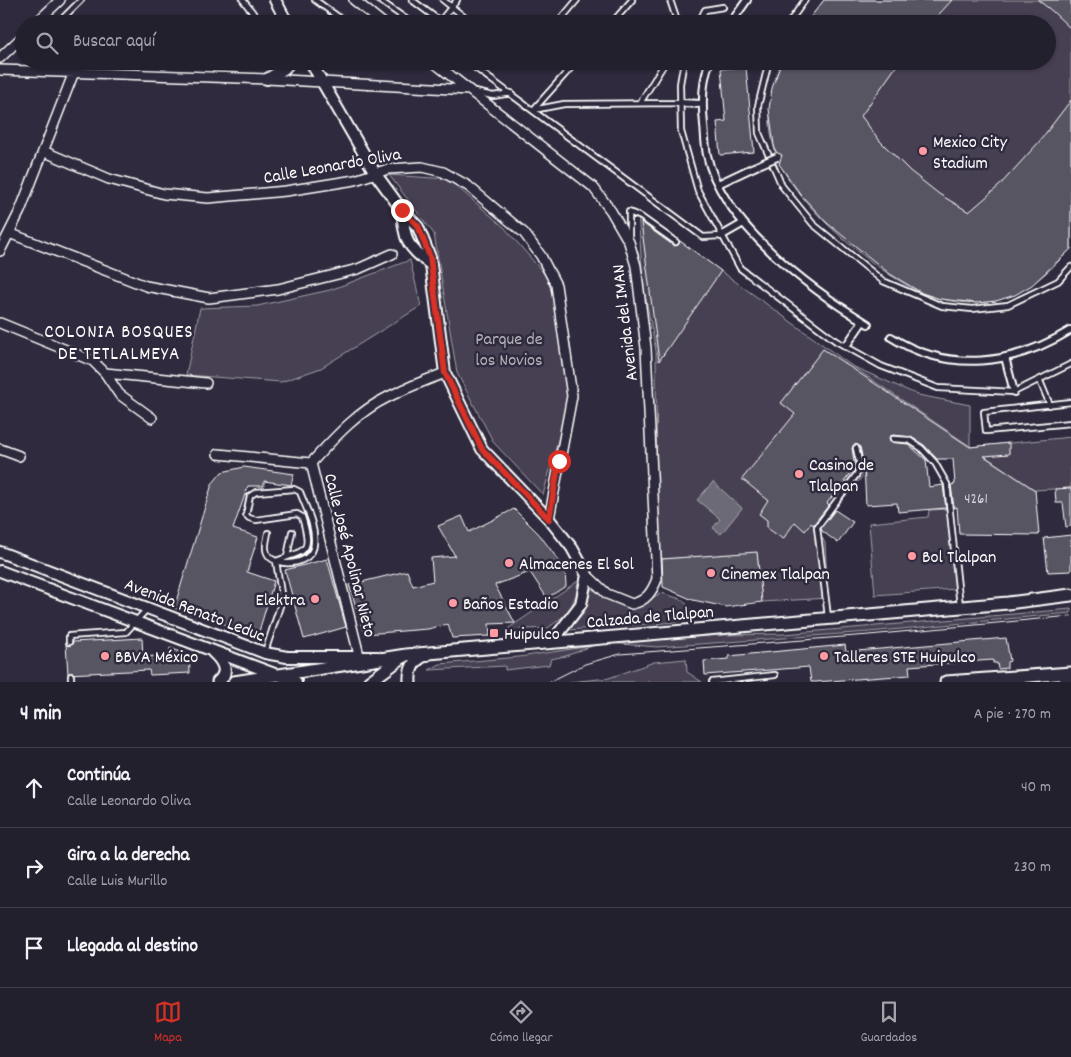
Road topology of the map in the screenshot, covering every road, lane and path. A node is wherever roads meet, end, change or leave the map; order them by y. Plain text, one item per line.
1 (60, 0) edge
2 (81, 0) edge
3 (243, 0) edge
4 (275, 0) edge
5 (315, 0) edge
6 (354, 0) edge
7 (379, 0) edge
8 (412, 0) edge
9 (443, 0) edge
10 (457, 0) edge
11 (577, 0) edge
12 (632, 0) edge
13 (670, 0) edge
14 (747, 0) edge
15 (805, 0) edge
16 (452, 7) junction
17 (723, 7) dead end
18 (44, 15) edge
19 (66, 15) edge
20 (255, 15) edge
21 (283, 15) edge
22 (336, 15) edge
23 (373, 15) edge
24 (400, 15) edge
25 (430, 15) edge
26 (445, 15) edge
27 (462, 15) edge
28 (564, 15) edge
29 (619, 15) edge
30 (675, 15) edge
31 (702, 15) edge
32 (736, 15) edge
33 (794, 15) edge
34 (15, 44) edge
35 (0, 58) edge
36 (0, 70) edge
37 (282, 70) edge
38 (316, 70) edge
39 (443, 70) edge
40 (479, 70) edge
41 (569, 70) edge
42 (660, 70) edge
43 (682, 70) edge
44 (708, 70) edge
45 (767, 70) edge
46 (74, 72) junction
47 (267, 79) junction
48 (325, 84) junction
49 (469, 90) junction
50 (511, 93) junction
51 (640, 103) junction
52 (680, 103) junction
53 (702, 104) junction
54 (533, 110) junction
55 (43, 151) junction
56 (777, 158) dead end
57 (375, 173) junction
58 (718, 184) junction
59 (402, 210) junction
60 (742, 224) junction
61 (9, 233) junction
62 (721, 236) junction
63 (628, 242) junction
64 (676, 242) dead end
65 (1, 249) edge
66 (392, 254) dead end
67 (431, 265) junction
68 (1071, 267) edge
69 (0, 323) edge
70 (1071, 330) edge
71 (891, 337) dead end
72 (846, 346) junction
73 (1005, 357) junction
74 (1071, 364) edge
75 (105, 373) junction
76 (445, 373) junction
77 (1040, 381) junction
78 (206, 383) dead end
79 (1014, 392) junction
80 (1071, 402) edge
81 (1050, 405) junction
82 (152, 418) dead end
83 (1071, 423) edge
84 (894, 439) dead end
85 (856, 448) dead end
86 (0, 449) edge
87 (218, 454) dead end
88 (19, 456) dead end
89 (311, 463) junction
90 (306, 507) junction
91 (297, 514) junction
92 (549, 519) junction
93 (292, 532) dead end
94 (268, 533) dead end
95 (0, 552) edge
96 (290, 556) junction
97 (276, 561) junction
98 (0, 571) edge
99 (588, 576) junction
100 (1071, 595) edge
101 (960, 607) junction
102 (148, 608) junction
103 (828, 617) junction
104 (136, 622) junction
105 (69, 642) dead end
106 (552, 642) junction
107 (214, 652) junction
108 (265, 654) junction
109 (428, 654) junction
110 (359, 655) junction
111 (406, 655) junction
112 (387, 658) junction
113 (775, 675) dead end
114 (280, 676) junction
115 (1067, 676) edge
116 (1045, 678) edge
117 (1008, 680) edge
118 (218, 682) edge
119 (234, 682) edge
120 (296, 682) edge
121 (369, 682) edge
122 (410, 682) edge
123 (712, 682) edge
124 (946, 682) edge

1 - 18 street
2 - 19 lane
3 - 20 lane
4 - 21 street
5 - 22 lane
6 - 23 street
7 - 24 lane
8 - 25 lane
9 - 16 lane
10 - 16 lane
11 - 28 lane
12 - 29 lane
13 - 30 lane
14 - 32 street
15 - 33 lane
16 - 26 lane
16 - 27 lane
17 - 31 lane
34 - 35 street
36 - 46 street
37 - 47 street
38 - 48 street
39 - 49 street, Avenida del IMAN
40 - 50 lane
41 - 54 lane
42 - 51 lane
43 - 52 lane
44 - 53 street
45 - 68 lane
46 - 47 street
46 - 55 street
47 - 48 street
48 - 49 street
48 - 57 street
49 - 50 lane
49 - 63 street, Avenida del IMAN
50 - 54 lane
51 - 52 lane
51 - 54 lane
52 - 53 street
52 - 62 lane
53 - 58 street
54 - 62 lane
55 - 57 street, Calle Leonardo Oliva
55 - 61 street
56 - 58 street, bridge
57 - 59 street
57 - 92 street, Calle Leonardo Oliva
58 - 60 street
59 - 67 street
59 - 67 street
60 - 62 street
60 - 72 street
61 - 65 street
61 - 66 street
62 - 72 lane
63 - 64 lane
63 - 99 street, Avenida del IMAN
67 - 76 street
69 - 75 street
70 - 73 street
71 - 73 street
72 - 79 lane
73 - 79 street
74 - 77 lane
75 - 78 street
75 - 82 street
76 - 89 street, Calle José Apolinar Nieto
76 - 92 street
77 - 79 lane
77 - 81 lane
80 - 81 lane
81 - 83 lane
84 - 101 lane
85 - 103 lane
86 - 88 street
87 - 89 street, Calle José Apolinar Nieto
89 - 110 street, Calle José Apolinar Nieto
90 - 91 lane
90 - 91 lane
90 - 97 lane
91 - 96 lane
92 - 99 street
93 - 96 lane
94 - 97 lane
95 - 102 street, Avenida Renato Leduc
96 - 97 lane
97 - 108 lane
98 - 104 street, Avenida Renato Leduc
99 - 106 street
100 - 101 main road, Calzada de Tlalpan
101 - 103 main road, Calzada de Tlalpan
102 - 104 lane
102 - 108 street, Avenida Renato Leduc
103 - 106 main road, Calzada de Tlalpan
104 - 105 lane
104 - 107 street, Avenida Renato Leduc
106 - 109 main road, Calzada de Tlalpan
107 - 114 street, Avenida Renato Leduc
107 - 118 main road
108 - 110 street, Avenida Renato Leduc
109 - 111 main road, Calzada de Tlalpan
109 - 122 main road
110 - 112 street, Avenida Renato Leduc
111 - 112 main road, Calzada de Tlalpan
111 - 121 main road
112 - 114 main road, Calzada de Tlalpan
113 - 123 lane
114 - 119 main road, Calzada de Tlalpan
114 - 120 street, Avenida Renato Leduc
115 - 116 main road
116 - 117 main road
117 - 124 main road

